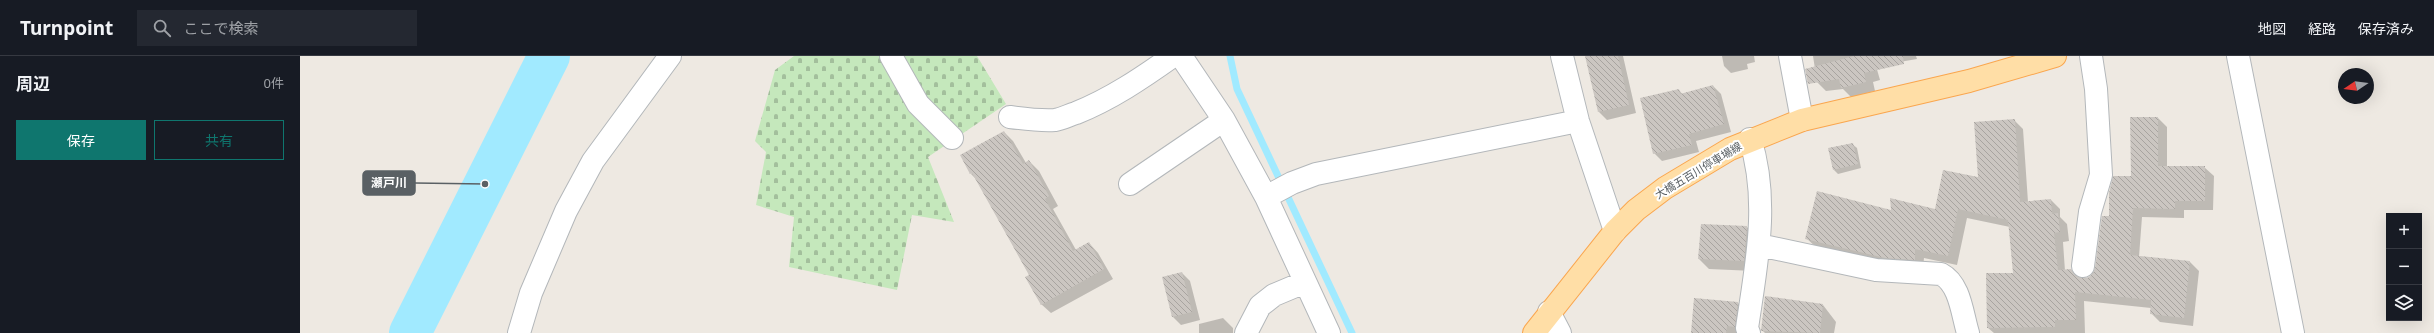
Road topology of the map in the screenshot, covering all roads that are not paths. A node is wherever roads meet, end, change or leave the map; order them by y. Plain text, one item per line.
1 (670, 56) edge
2 (891, 56) edge
3 (1173, 56) edge
4 (1181, 56) edge
5 (1562, 56) edge
6 (1790, 56) edge
7 (2055, 56) edge
8 (2091, 56) edge
9 (2238, 56) edge
10 (1010, 117) dead end
11 (1224, 120) junction
12 (1802, 120) junction
13 (1578, 121) junction
14 (952, 138) dead end
15 (1750, 139) junction
16 (1130, 184) dead end
17 (1278, 191) junction
18 (1615, 231) junction
19 (1759, 245) junction
20 (2083, 266) dead end
21 (1305, 282) junction
22 (1549, 312) junction
23 (519, 333) edge
24 (1246, 333) edge
25 (1329, 333) edge
26 (1534, 333) edge
27 (1560, 333) edge
28 (1749, 333) edge
29 (1968, 333) edge
30 (2293, 333) edge

1 - 23 street
2 - 14 street
3 - 10 street
4 - 11 street
5 - 13 street
6 - 12 street
7 - 12 main road, 大橋五百川停車場線
8 - 20 street
9 - 30 street
11 - 16 street
11 - 17 street
12 - 15 main road, 大橋五百川停車場線
13 - 17 street
13 - 18 street
15 - 18 main road, 大橋五百川停車場線
15 - 19 street
17 - 21 street
18 - 22 main road, 大橋五百川停車場線
19 - 28 street
19 - 29 street
21 - 24 street
21 - 25 street
22 - 26 main road, 大橋五百川停車場線
22 - 27 street

